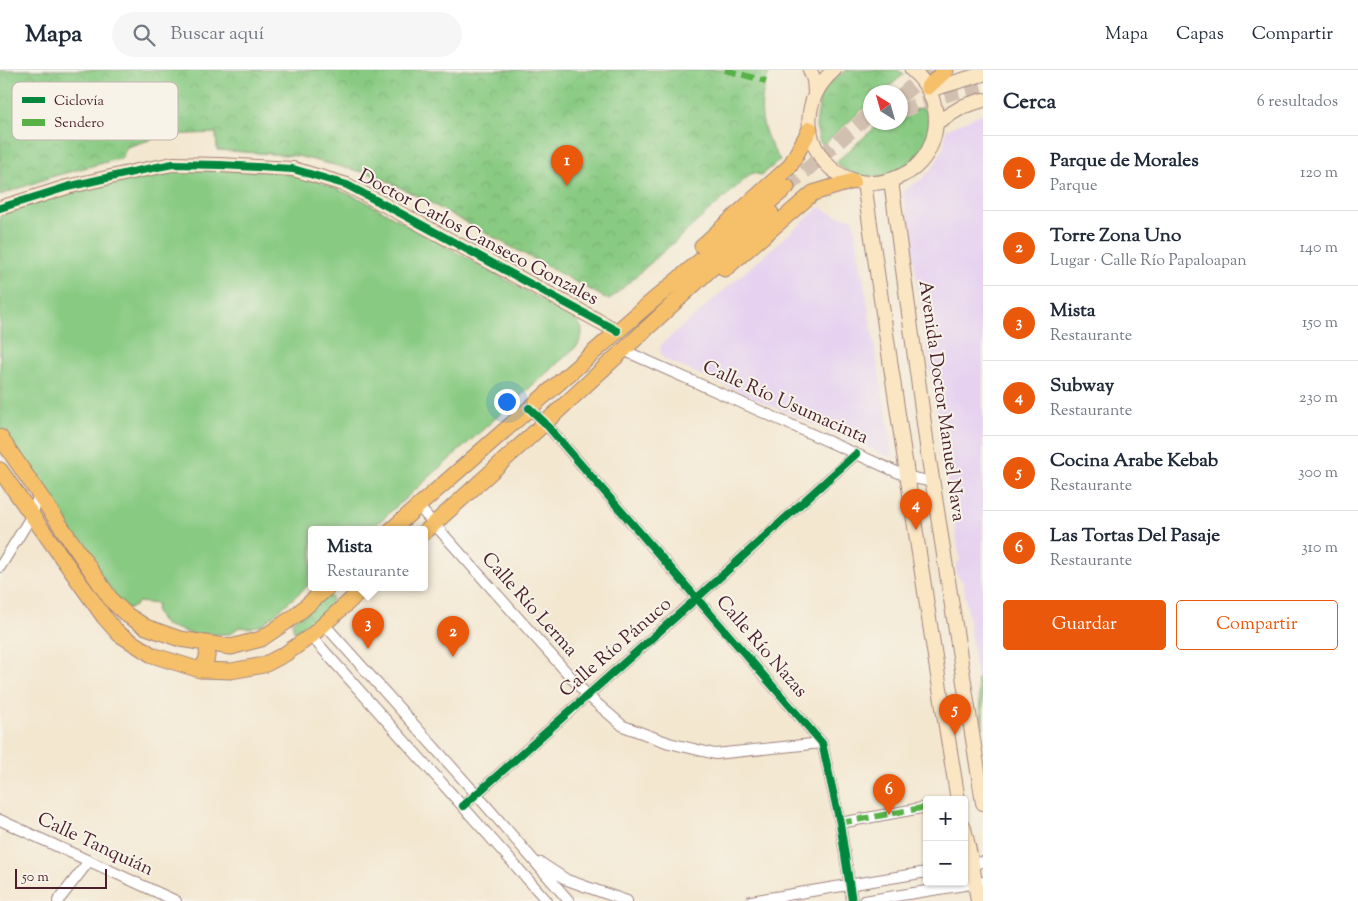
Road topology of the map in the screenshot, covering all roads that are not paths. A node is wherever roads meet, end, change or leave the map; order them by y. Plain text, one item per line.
1 (810, 70) edge
2 (834, 70) edge
3 (912, 70) edge
4 (946, 70) edge
5 (983, 74) edge
6 (928, 88) junction
7 (815, 93) junction
8 (983, 100) edge
9 (937, 122) junction
10 (810, 129) junction
11 (891, 181) junction
12 (858, 182) junction
13 (0, 208) edge
14 (643, 308) junction
15 (661, 314) junction
16 (617, 331) junction
17 (623, 350) junction
18 (529, 408) junction
19 (545, 423) junction
20 (0, 437) edge
21 (856, 454) junction
22 (0, 470) edge
23 (908, 477) junction
24 (934, 482) junction
25 (43, 499) junction
26 (418, 506) junction
27 (32, 515) junction
28 (396, 526) edge
29 (429, 528) edge
30 (0, 567) edge
31 (324, 591) edge
32 (361, 591) edge
33 (697, 598) junction
34 (324, 624) junction
35 (311, 636) junction
36 (206, 644) junction
37 (231, 647) junction
38 (200, 670) junction
39 (231, 671) junction
40 (587, 695) junction
41 (822, 743) junction
42 (476, 794) junction
43 (957, 796) edge
44 (983, 803) edge
45 (463, 806) junction
46 (923, 808) edge
47 (0, 820) edge
48 (840, 822) junction
49 (967, 841) edge
50 (532, 858) junction
51 (88, 861) junction
52 (973, 864) edge
53 (923, 873) edge
54 (979, 882) edge
55 (850, 885) junction
56 (536, 888) junction
57 (569, 900) edge
58 (58, 901) edge
59 (176, 901) edge
60 (547, 901) edge
61 (627, 901) edge
62 (751, 901) edge
63 (852, 901) edge
64 (864, 901) edge
65 (978, 901) edge

1 - 7 main road
2 - 7 main road
3 - 6 main road
4 - 6 main road
5 - 6 main road
6 - 9 main road
7 - 10 main road
8 - 9 main road
9 - 11 main road
10 - 12 main road
10 - 14 main road
11 - 12 main road
11 - 24 main road, Avenida Doctor Manuel Nava
12 - 15 main road
12 - 23 main road
13 - 16 main road, Doctor Carlos Canseco Gonzales
14 - 15 main road
14 - 16 main road
15 - 17 main road
16 - 18 main road
17 - 19 main road
17 - 21 street, Calle Río Usumacinta
18 - 19 street, Calle Río Nazas
18 - 26 main road
19 - 29 main road
19 - 33 street, Calle Río Nazas
20 - 25 main road
21 - 23 street, Calle Río Usumacinta
21 - 33 street, Calle Río Pánuco
22 - 27 main road
23 - 24 street, Calle Río Usumacinta
23 - 43 main road
24 - 44 main road, Avenida Doctor Manuel Nava
25 - 27 street
25 - 36 main road
26 - 28 main road
26 - 29 street, Calle Río Lerma
27 - 30 street
27 - 38 main road
29 - 40 street, Calle Río Lerma
31 - 37 main road
32 - 34 main road
33 - 40 street, Calle Río Pánuco
33 - 41 street, Calle Río Nazas
34 - 35 main road
34 - 42 street
35 - 39 main road
35 - 45 street
36 - 37 main road
36 - 38 main road
37 - 39 main road
38 - 39 main road
40 - 41 street, Calle Río Lerma
40 - 42 street, Calle Río Pánuco
41 - 48 street, Calle Río Nazas
42 - 45 street, Calle Río Pánuco
42 - 50 street
45 - 56 street
46 - 48 street
47 - 51 street, Calle Tanquián
48 - 55 street, Calle Río Nazas
49 - 52 main road
50 - 57 street
50 - 61 street
51 - 58 street
51 - 59 street, Calle Tanquián
52 - 54 main road
53 - 55 street
54 - 64 street
54 - 65 main road
55 - 62 street
55 - 63 street, Calle Río Nazas
56 - 57 street
56 - 60 street

